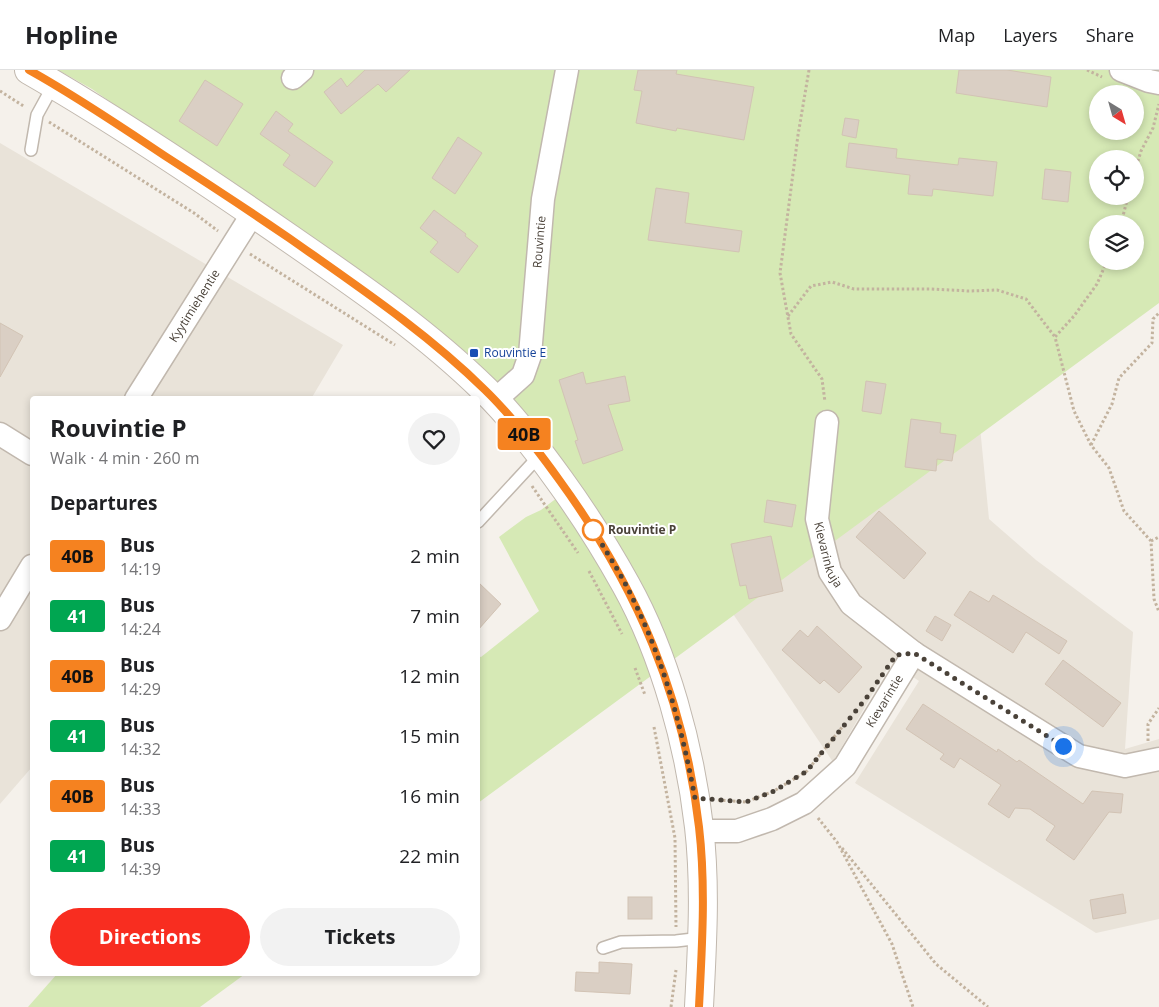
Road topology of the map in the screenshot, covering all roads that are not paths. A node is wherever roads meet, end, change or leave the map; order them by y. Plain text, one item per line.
1 (29, 70) edge
2 (567, 70) edge
3 (1121, 70) edge
4 (1159, 83) edge
5 (54, 84) junction
6 (31, 150) dead end
7 (253, 213) junction
8 (484, 395) edge
9 (138, 396) edge
10 (827, 422) road end
11 (0, 434) edge
12 (30, 453) edge
13 (532, 463) junction
14 (480, 520) edge
15 (30, 569) edge
16 (0, 619) edge
17 (914, 653) junction
18 (1153, 760) edge
19 (699, 831) junction
20 (689, 940) junction
21 (603, 948) dead end
22 (699, 1007) edge

1 - 5 street
2 - 8 street, Rouvintie
3 - 4 street
5 - 6 lane
5 - 7 street
7 - 8 street
7 - 9 street, Kyytimiehentie
8 - 13 street
10 - 17 street, Kievarinkuja
11 - 12 street
13 - 14 lane
13 - 19 street
15 - 16 street
17 - 18 street
17 - 19 street, Kievarintie
19 - 20 street
20 - 21 lane
20 - 22 street

